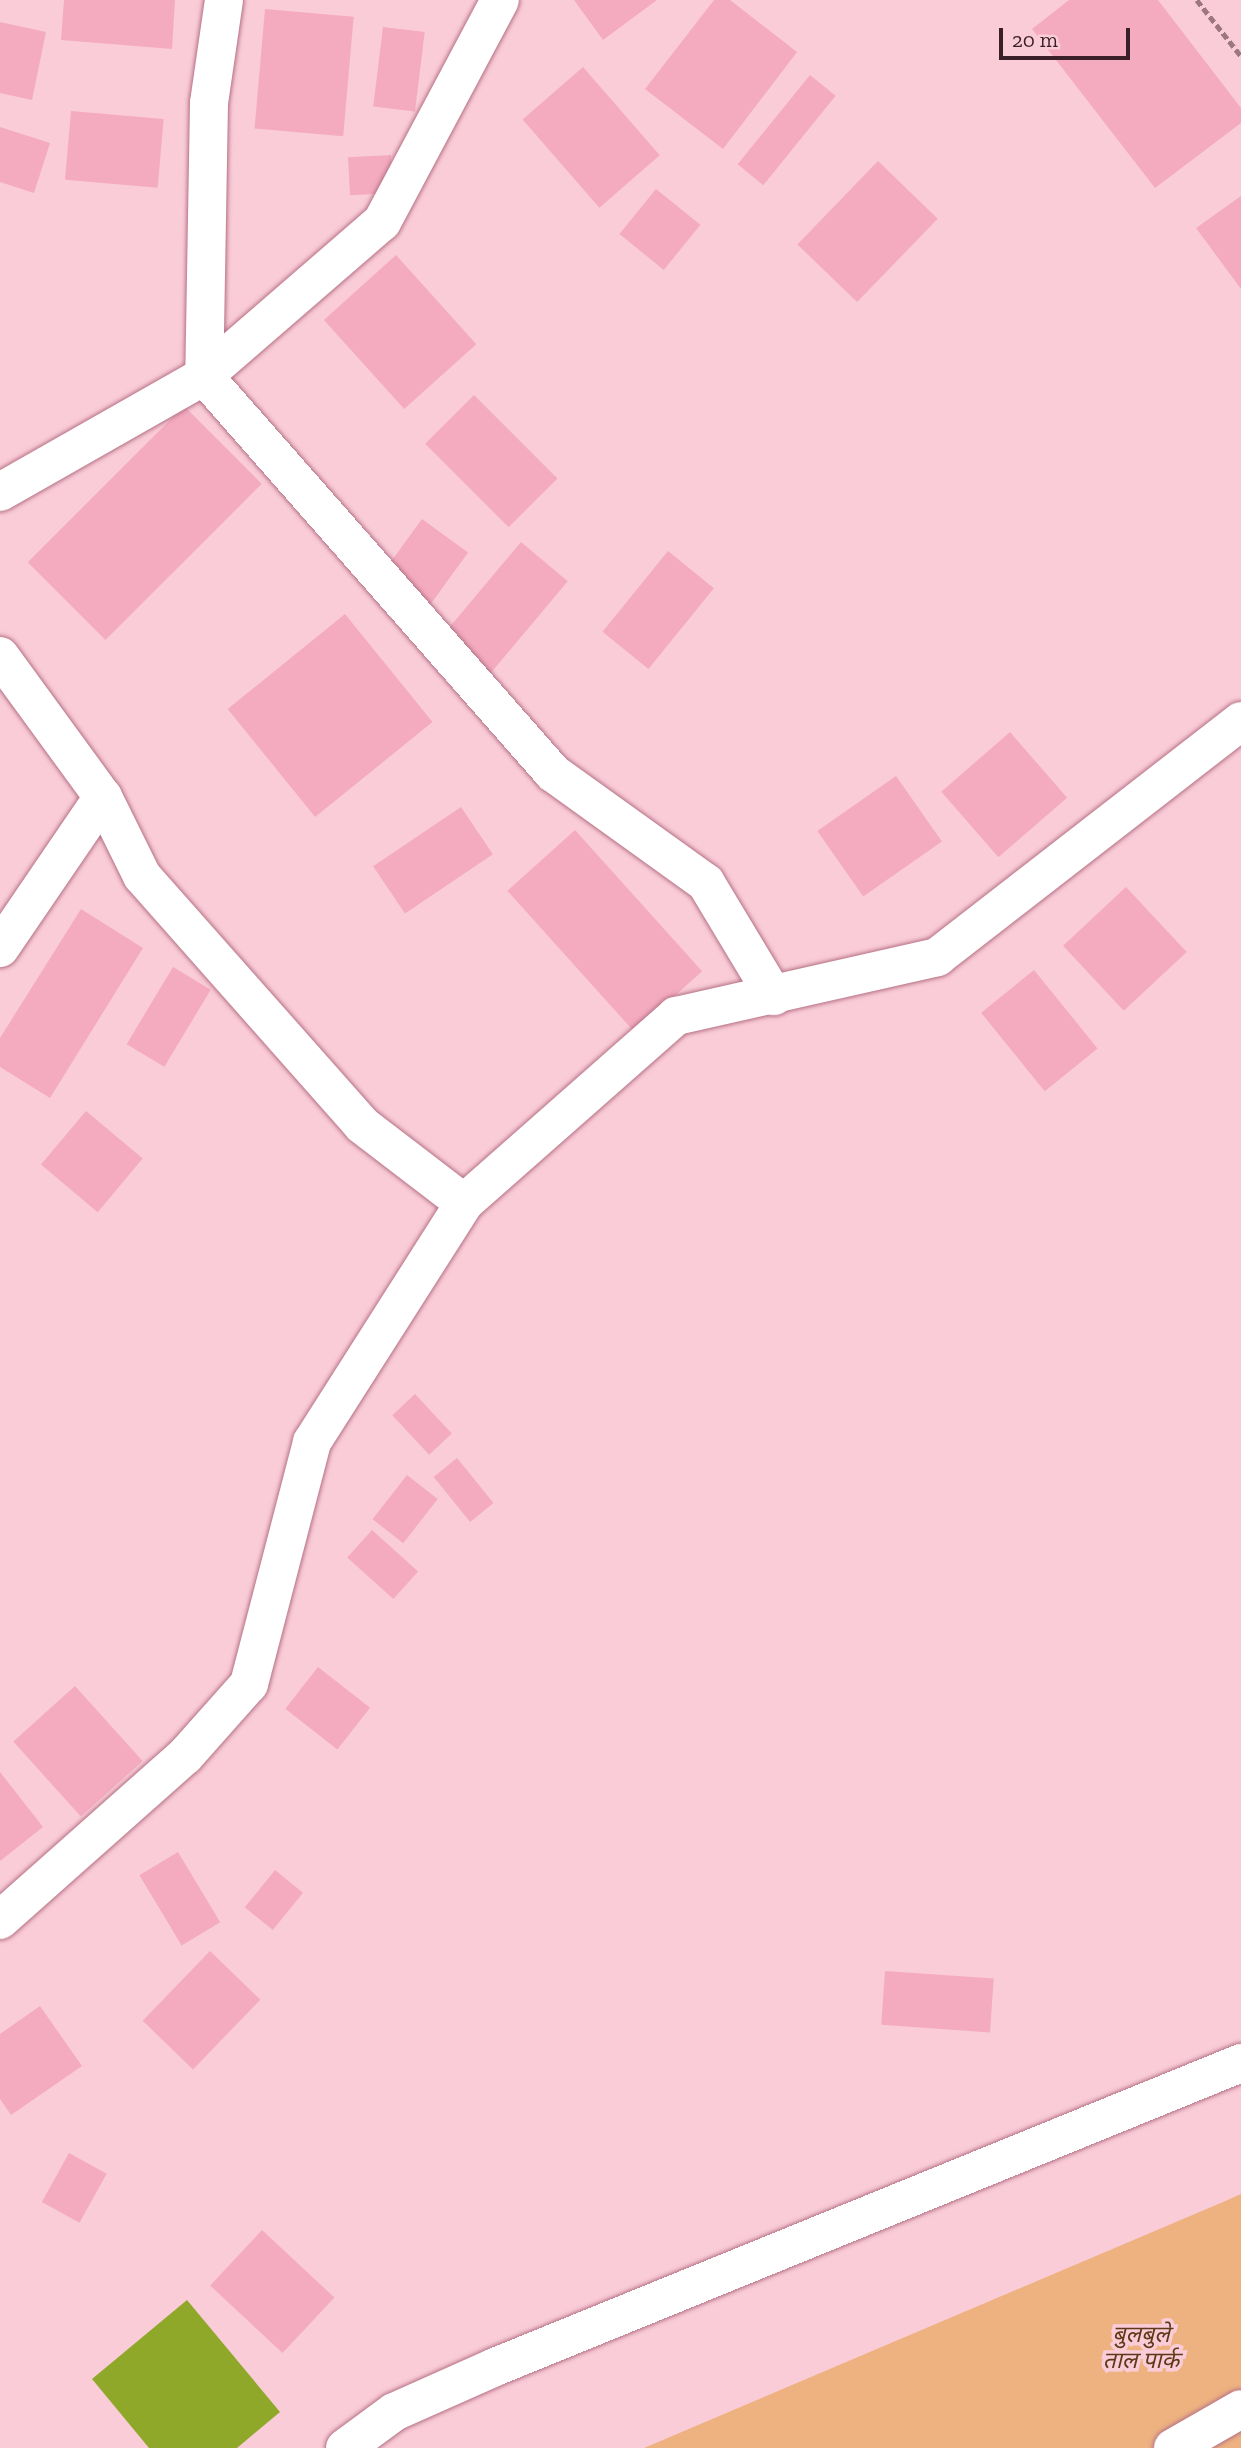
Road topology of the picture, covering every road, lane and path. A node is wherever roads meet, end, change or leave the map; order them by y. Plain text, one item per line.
1 (224, 0) edge
2 (500, 0) edge
3 (1197, 0) edge
4 (1241, 56) edge
5 (204, 376) junction
6 (0, 492) edge
7 (0, 656) edge
8 (1241, 722) edge
9 (103, 797) junction
10 (0, 948) edge
11 (774, 996) junction
12 (464, 1203) junction
13 (0, 1920) edge
14 (1241, 2063) edge
15 (1241, 2409) edge
16 (345, 2448) edge
17 (1173, 2448) edge

1 - 5 street
2 - 5 street
3 - 4 path
5 - 6 street
5 - 11 street
7 - 9 street
8 - 11 street
9 - 10 street
9 - 12 street
11 - 12 street
12 - 13 street
14 - 16 street
15 - 17 street

